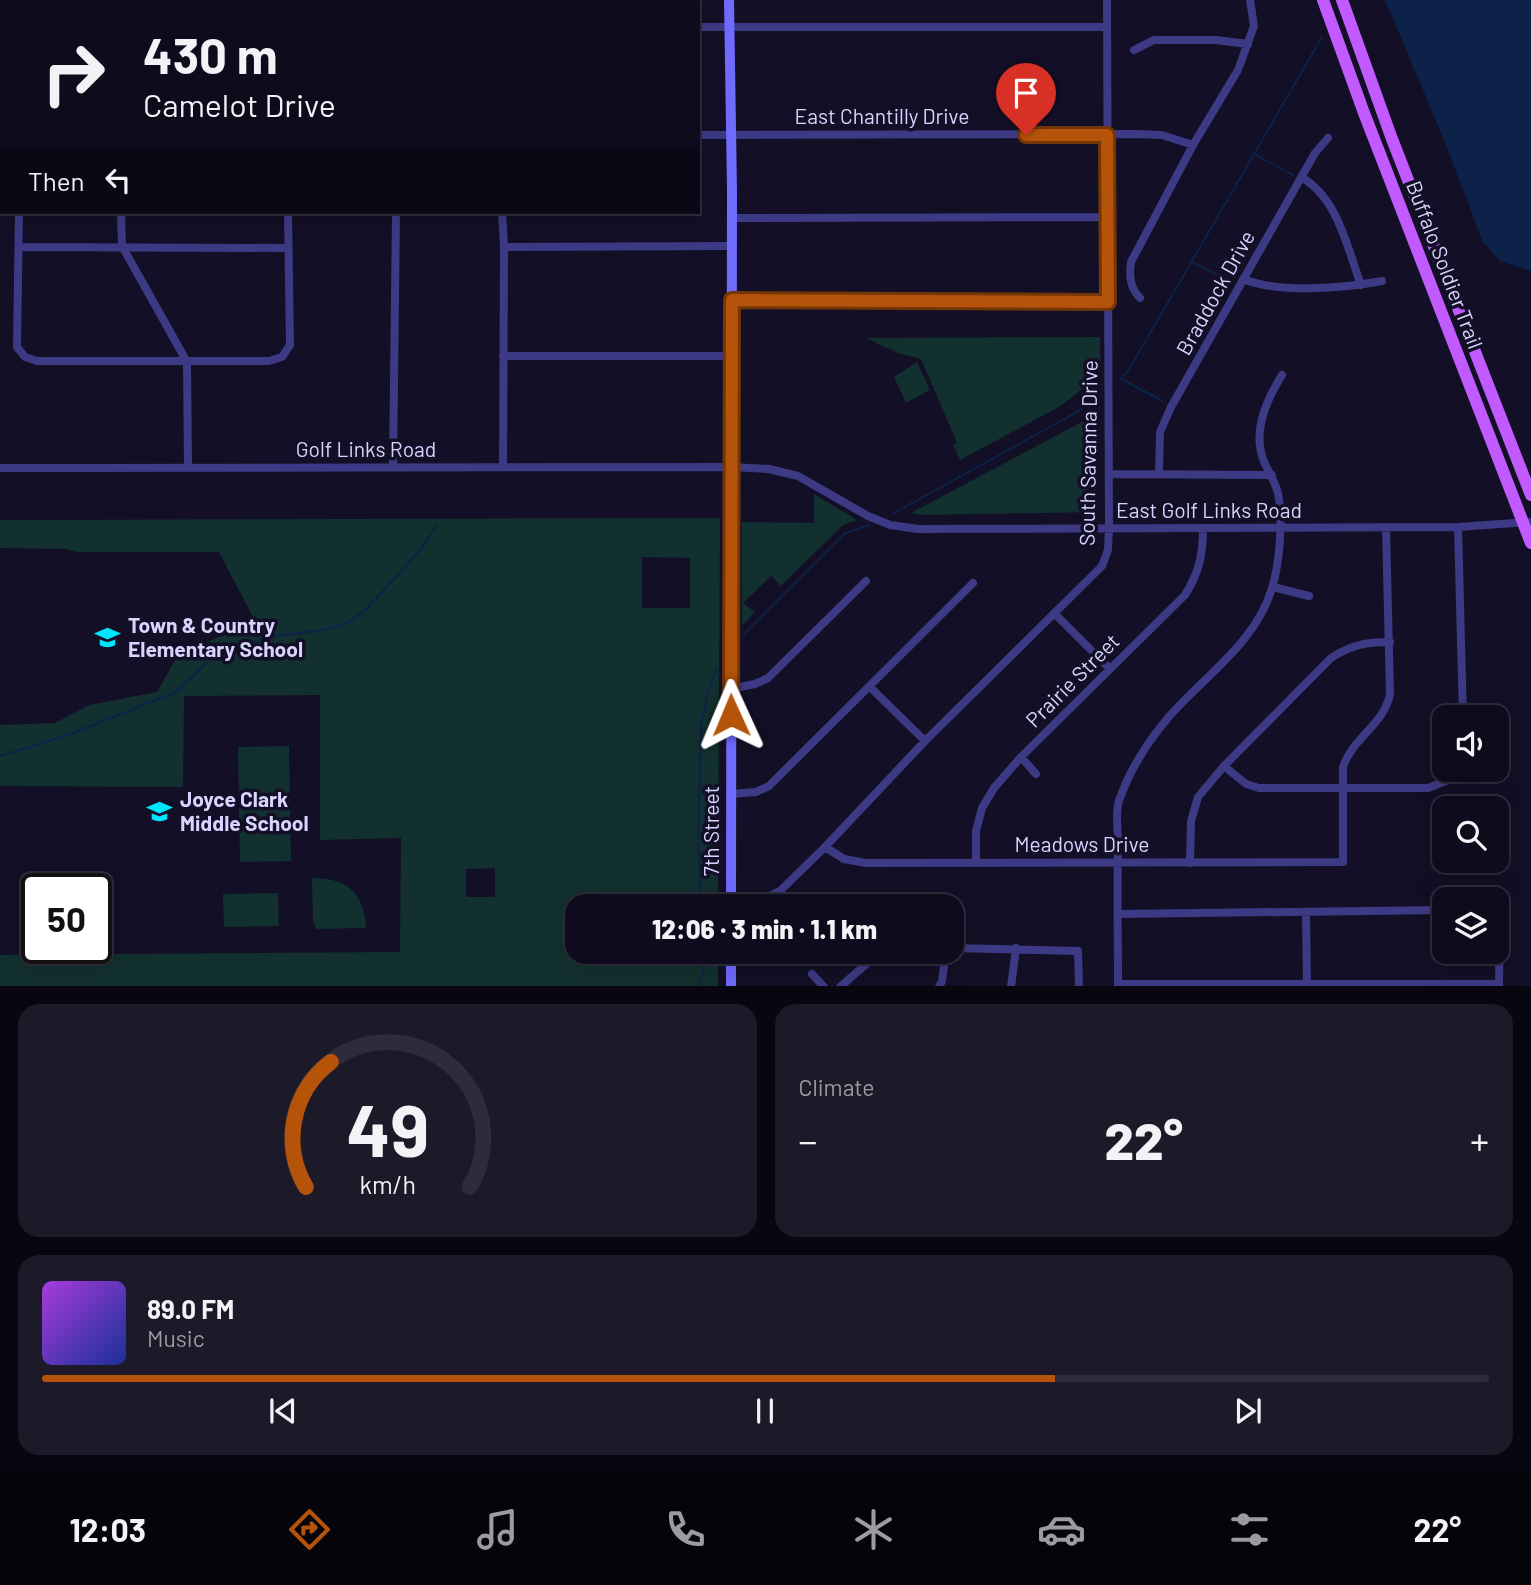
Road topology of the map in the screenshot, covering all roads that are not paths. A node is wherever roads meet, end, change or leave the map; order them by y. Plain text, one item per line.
1 (729, 0) edge
2 (1107, 0) edge
3 (1250, 0) edge
4 (1323, 0) edge
5 (1342, 0) edge
6 (700, 27) edge
7 (729, 27) junction
8 (1107, 27) junction
9 (1248, 44) junction
10 (1134, 50) dead end
11 (700, 135) edge
12 (732, 135) junction
13 (1107, 135) junction
14 (1328, 138) dead end
15 (1193, 145) junction
16 (1301, 177) junction
17 (19, 214) edge
18 (121, 214) edge
19 (289, 214) edge
20 (396, 214) edge
21 (502, 214) edge
22 (1107, 217) junction
23 (731, 218) junction
24 (731, 246) junction
25 (19, 247) junction
26 (122, 247) junction
27 (504, 247) junction
28 (288, 248) junction
29 (1244, 279) junction
30 (1382, 281) dead end
31 (1361, 285) junction
32 (1140, 298) dead end
33 (732, 300) junction
34 (1108, 302) junction
35 (503, 356) junction
36 (731, 356) junction
37 (187, 362) junction
38 (1282, 375) dead end
39 (188, 467) junction
40 (393, 467) junction
41 (503, 467) junction
42 (732, 467) junction
43 (0, 468) edge
44 (1109, 474) junction
45 (1159, 474) junction
46 (1272, 475) junction
47 (1531, 495) edge
48 (1527, 523) edge
49 (1386, 527) junction
50 (1458, 527) junction
51 (1203, 528) junction
52 (1281, 528) junction
53 (1109, 529) junction
54 (1531, 543) edge
55 (866, 581) dead end
56 (973, 583) dead end
57 (1273, 587) junction
58 (1309, 596) dead end
59 (1054, 613) junction
60 (1390, 642) junction
61 (1110, 669) junction
62 (870, 687) junction
63 (730, 689) junction
64 (1463, 705) edge
65 (925, 741) junction
66 (1021, 757) junction
67 (1224, 766) junction
68 (1037, 774) dead end
69 (1443, 782) edge
70 (1343, 789) junction
71 (731, 794) junction
72 (825, 847) junction
73 (976, 862) junction
74 (1117, 863) junction
75 (1190, 863) junction
76 (731, 894) edge
77 (774, 894) edge
78 (1432, 910) edge
79 (1306, 912) junction
80 (1118, 914) junction
81 (964, 948) edge
82 (1016, 948) junction
83 (731, 964) edge
84 (866, 964) edge
85 (944, 964) edge
86 (1499, 964) edge
87 (813, 974) dead end
88 (1118, 985) edge
89 (1499, 985) edge
90 (731, 986) edge
91 (824, 986) edge
92 (840, 986) edge
93 (939, 986) edge
94 (1011, 986) edge
95 (1079, 986) edge
96 (1307, 986) edge

1 - 7 main road, 7th Street
2 - 8 street, South Savanna Drive
3 - 9 street
4 - 48 main road, Buffalo Soldier Trail
5 - 47 main road, Buffalo Soldier Trail
6 - 7 street
7 - 8 street
7 - 12 main road, 7th Street
8 - 13 street, South Savanna Drive
9 - 10 street
9 - 15 street
11 - 12 street, East Chantilly Drive
12 - 13 street, East Chantilly Drive
12 - 23 main road, 7th Street
13 - 15 street, East Chantilly Drive
13 - 22 street, South Savanna Drive
14 - 16 street, Braddock Drive
15 - 32 street
16 - 29 street, Braddock Drive
16 - 31 street
17 - 25 street
18 - 26 street
19 - 28 street
20 - 40 street
21 - 27 street
22 - 23 street
22 - 34 street, South Savanna Drive
23 - 24 main road, 7th Street
24 - 27 street
24 - 33 main road, 7th Street
25 - 26 street
25 - 37 street
26 - 28 street
26 - 37 street
27 - 35 street
28 - 37 street
29 - 31 street
29 - 45 street, Braddock Drive
30 - 31 street
33 - 34 street
33 - 36 main road, 7th Street
34 - 44 street, South Savanna Drive
35 - 36 street
35 - 41 street
36 - 42 main road, 7th Street
37 - 39 street
38 - 46 street
39 - 40 street, Golf Links Road
39 - 43 street, Golf Links Road
40 - 41 street, Golf Links Road
41 - 42 street, Golf Links Road
42 - 53 street, East Golf Links Road
42 - 63 main road, 7th Street
44 - 45 street
44 - 53 street, South Savanna Drive
45 - 46 street
46 - 52 street
48 - 50 street, East Golf Links Road
48 - 54 main road, Buffalo Soldier Trail
49 - 50 street, East Golf Links Road
49 - 52 street, East Golf Links Road
49 - 60 street
50 - 64 street
51 - 52 street, East Golf Links Road
51 - 53 street, East Golf Links Road
51 - 61 street, Prairie Street
52 - 57 street
53 - 59 street, South Savanna Drive
55 - 63 street
56 - 62 street
57 - 58 street
57 - 74 street
59 - 61 street
59 - 65 street, South Savanna Drive
60 - 67 street
60 - 70 street
61 - 66 street, Prairie Street
62 - 65 street
62 - 71 street
63 - 71 main road, 7th Street
65 - 72 street, South Savanna Drive
66 - 68 street
66 - 73 street, Prairie Street
67 - 70 street
67 - 75 street
69 - 70 street
70 - 75 street, Meadows Drive
71 - 76 main road, 7th Street
72 - 73 street, Meadows Drive
72 - 77 street, South Savanna Drive
73 - 74 street, Meadows Drive
74 - 75 street, Meadows Drive
74 - 80 street
78 - 79 street
79 - 80 street
79 - 96 street
80 - 88 street
81 - 82 street
82 - 94 street
82 - 95 street
83 - 90 main road
84 - 92 street
85 - 93 street
86 - 89 street
87 - 91 street
88 - 96 street
89 - 96 street

